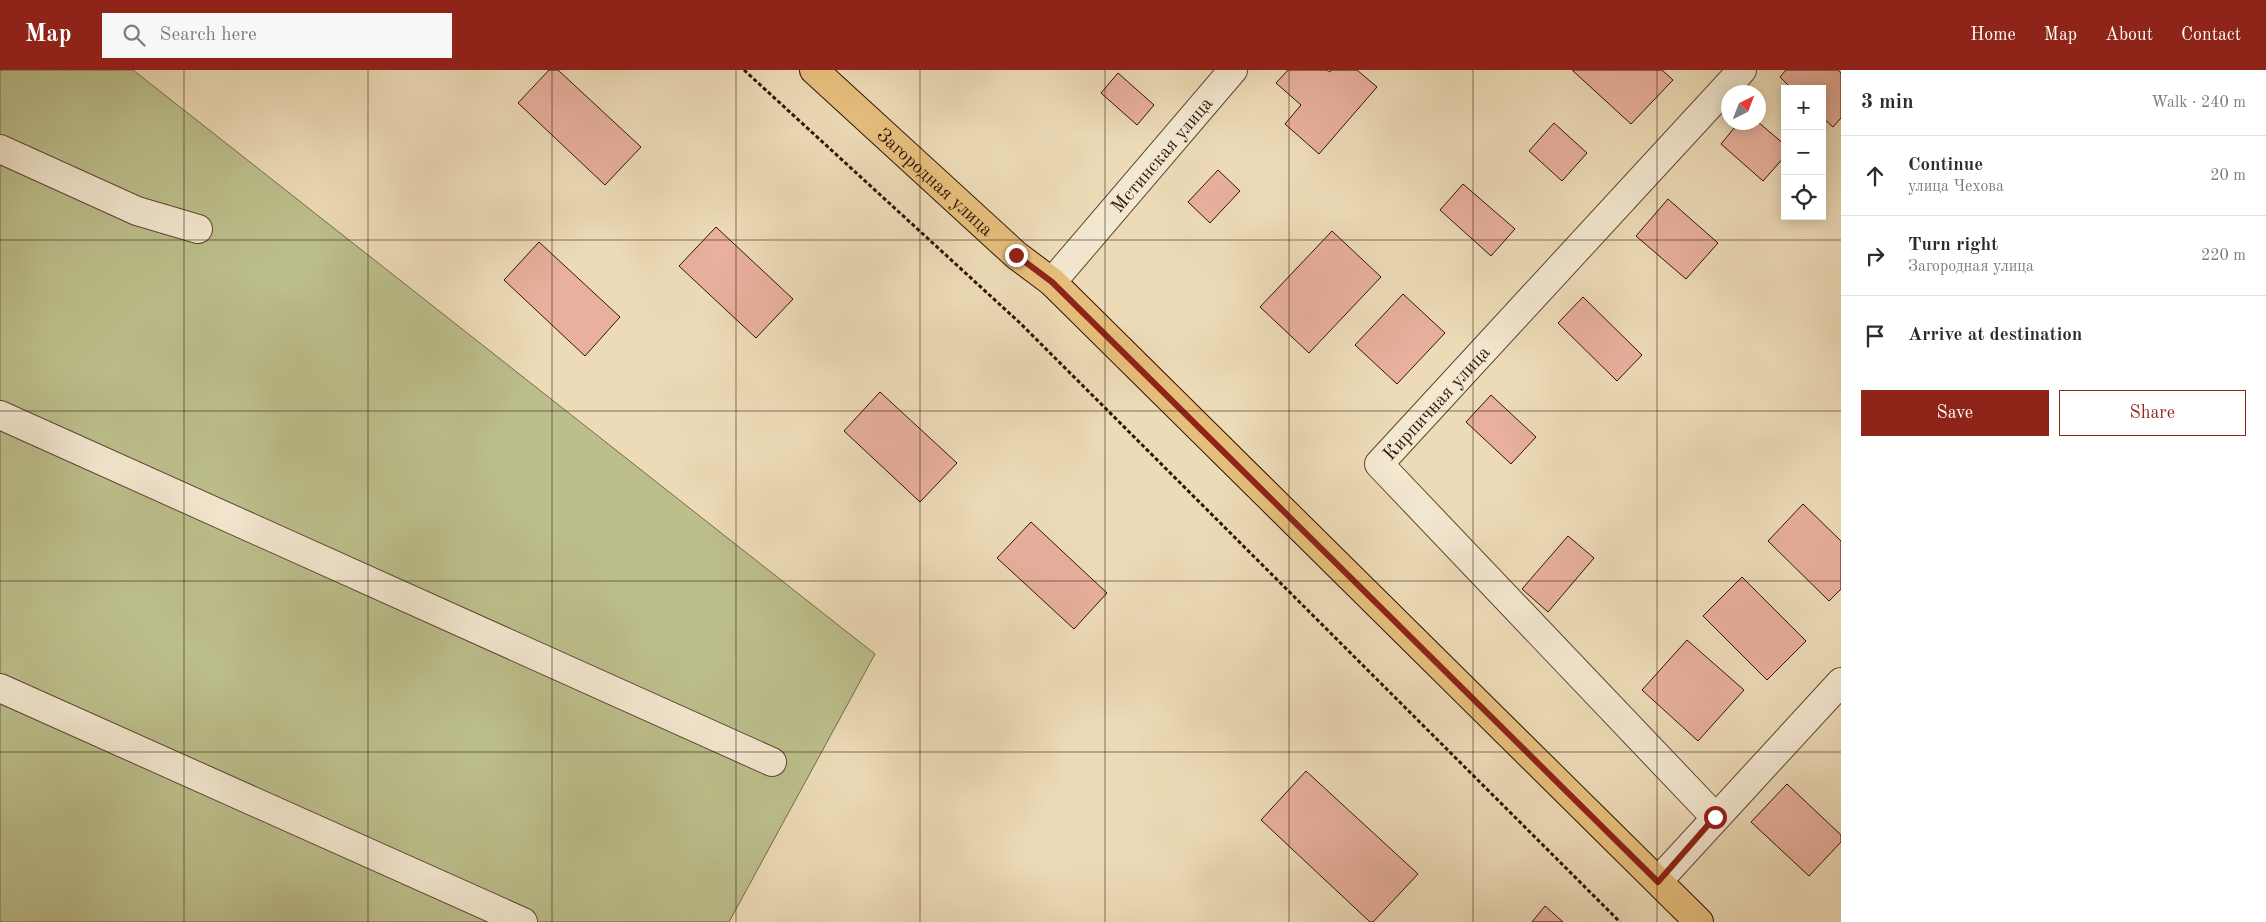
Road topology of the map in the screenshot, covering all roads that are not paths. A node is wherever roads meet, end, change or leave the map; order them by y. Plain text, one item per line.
1 (814, 70) edge
2 (1233, 70) edge
3 (1742, 70) edge
4 (0, 149) edge
5 (198, 229) dead end
6 (1052, 282) junction
7 (0, 415) edge
8 (1841, 682) edge
9 (0, 688) edge
10 (772, 762) dead end
11 (1715, 817) junction
12 (1658, 882) junction
13 (523, 922) edge
14 (1699, 922) edge

1 - 6 main road, Загородная улица
2 - 6 street, Мстинская улица
3 - 11 street, Кирпичная улица
4 - 5 street
6 - 12 main road, Загородная улица
7 - 10 street
8 - 11 street
9 - 13 street
11 - 12 street
12 - 14 main road, Загородная улица

